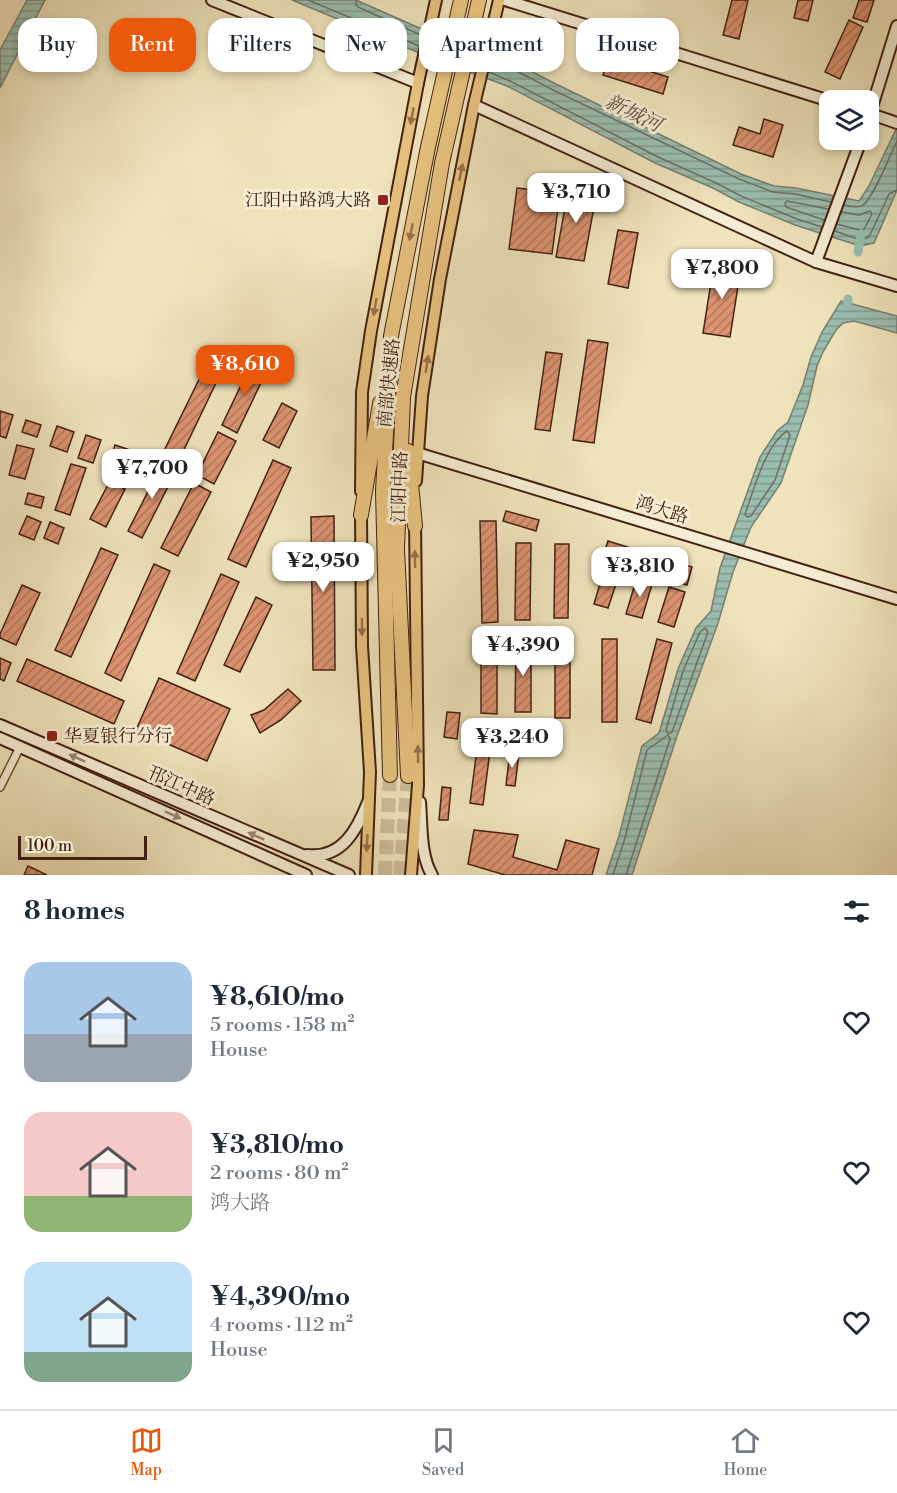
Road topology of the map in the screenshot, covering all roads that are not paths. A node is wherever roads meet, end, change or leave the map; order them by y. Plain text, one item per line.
1 (212, 0) edge
2 (436, 0) edge
3 (461, 0) edge
4 (479, 0) edge
5 (499, 0) edge
6 (505, 0) edge
7 (897, 26) edge
8 (418, 83) junction
9 (877, 90) edge
10 (819, 98) edge
11 (474, 105) junction
12 (879, 118) edge
13 (894, 122) edge
14 (857, 150) edge
15 (816, 262) junction
16 (897, 285) edge
17 (391, 336) junction
18 (403, 396) junction
19 (417, 453) junction
20 (361, 515) junction
21 (415, 526) junction
22 (897, 599) edge
23 (0, 725) edge
24 (0, 738) edge
25 (20, 747) junction
26 (390, 776) tunnel mouth
27 (413, 781) junction
28 (0, 787) edge
29 (369, 799) junction
30 (294, 853) junction
31 (306, 875) edge
32 (349, 875) edge
33 (366, 875) edge
34 (411, 875) edge
35 (432, 875) edge

1 - 8 street
2 - 8 main road, 江阳中路
3 -> 17 highway, 南部快速路
4 - 18 highway, 南部快速路
5 - 11 main road, 江阳中路
6 - 10 street
7 - 9 street
8 -> 20 main road, 江阳中路
11 - 15 street
19 -> 11 main road, 江阳中路
12 - 13 street
14 - 15 street
15 - 16 street
17 - 20 highway
17 - 26 highway, 南部快速路
18 - 21 highway
18 - 27 highway, 南部快速路
19 - 21 main road, 江阳中路
19 - 22 street, 鸿大路
20 -> 29 main road, 江阳中路
27 -> 21 main road, 江阳中路
30 -> 23 street, 邗江中路
24 - 25 street, 邗江中路
25 - 28 street
25 -> 31 street, 邗江中路
27 - 34 main road, 江阳中路
27 - 35 street
29 - 30 street
29 -> 33 main road, 江阳中路
30 - 32 street, 邗江中路

